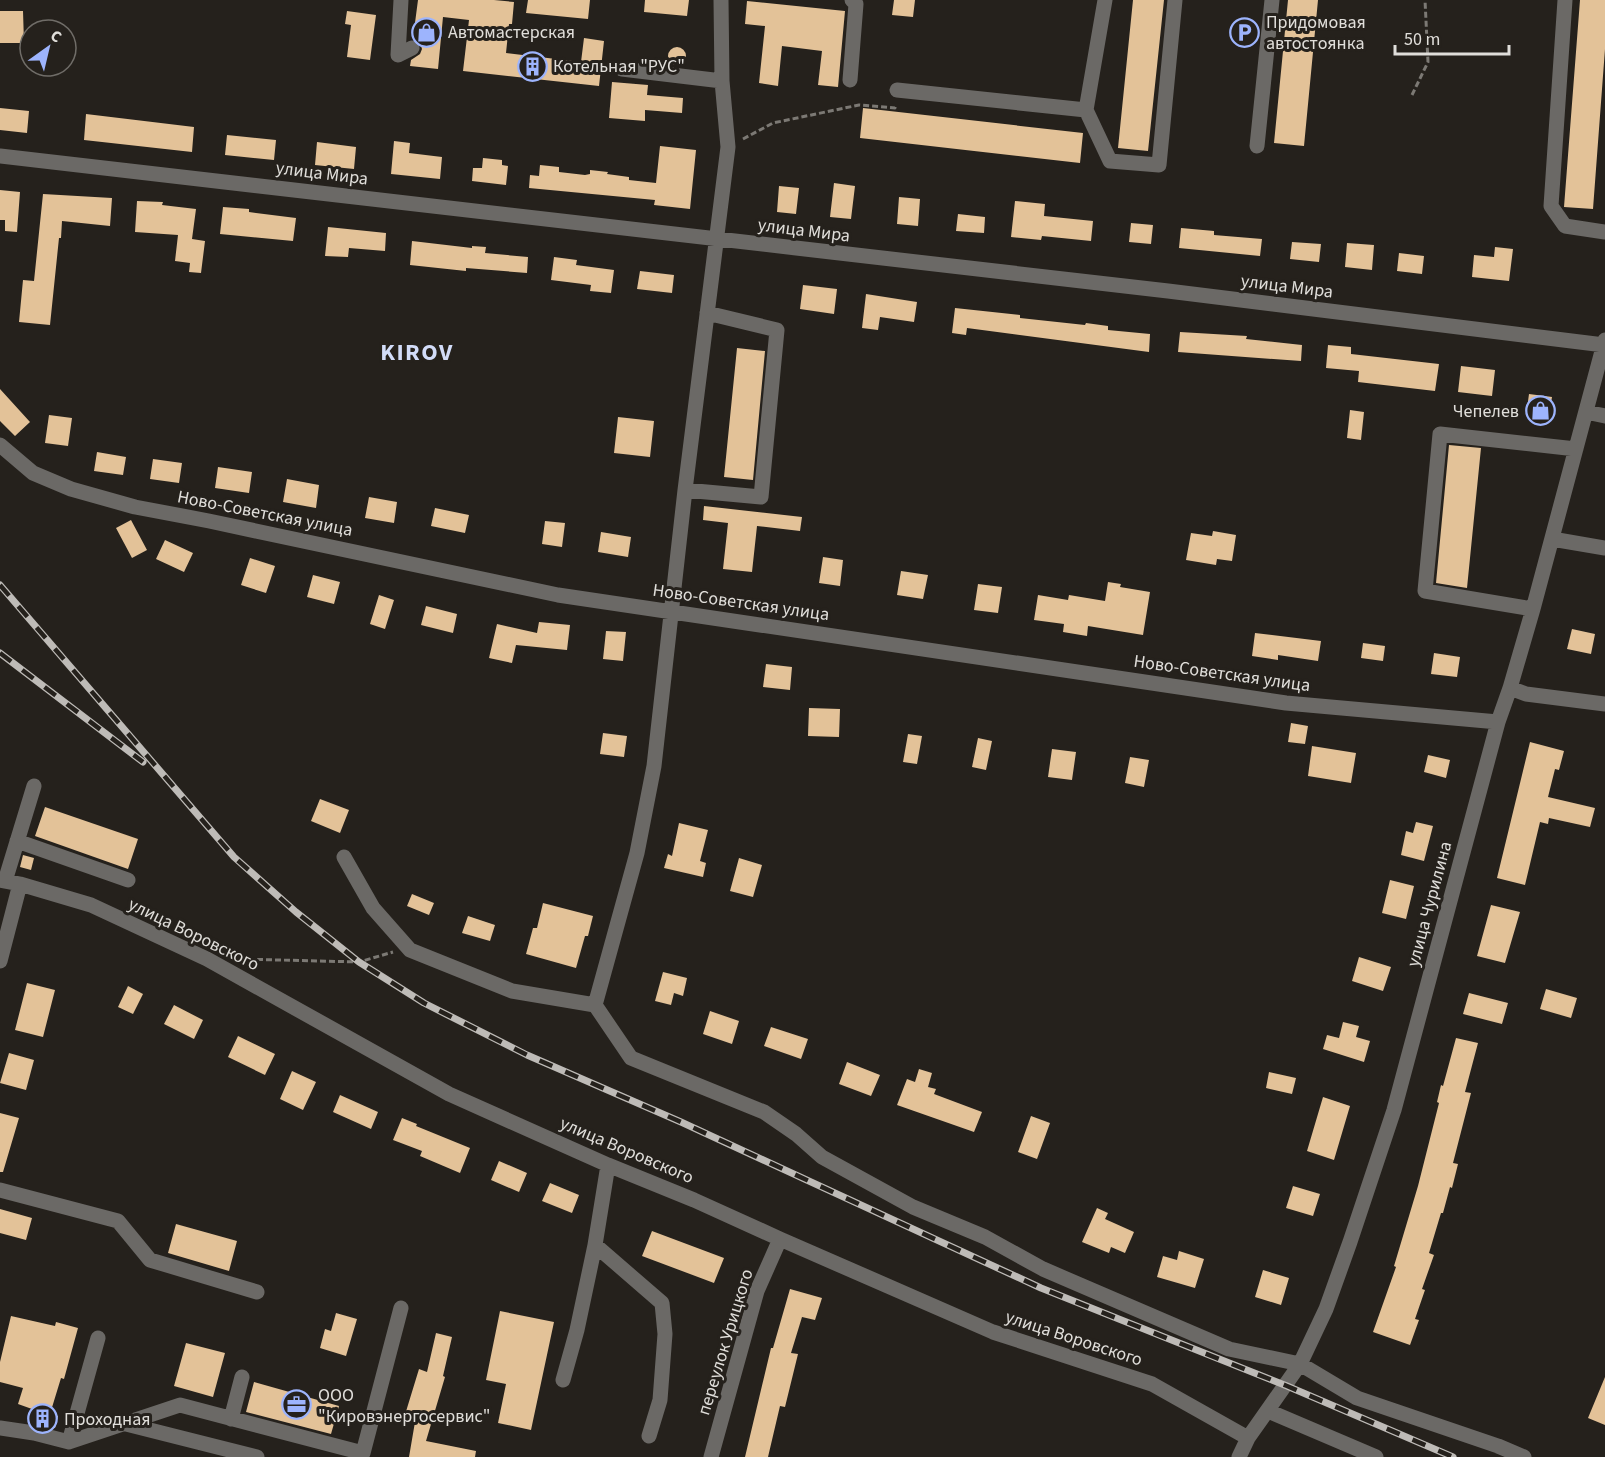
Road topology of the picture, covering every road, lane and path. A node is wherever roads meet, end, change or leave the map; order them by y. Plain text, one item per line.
1 (401, 0) edge
2 (721, 0) edge
3 (852, 0) edge
4 (1105, 0) edge
5 (1175, 0) edge
6 (1272, 0) edge
7 (1425, 0) edge
8 (1565, 0) edge
9 (412, 48) dead end
10 (622, 69) dead end
11 (850, 80) dead end
12 (722, 81) junction
13 (897, 90) joint
14 (1412, 94) dead end
15 (1086, 110) junction
16 (1257, 146) dead end
17 (728, 147) junction
18 (0, 156) edge
19 (1605, 232) edge
20 (716, 239) junction
21 (707, 313) junction
22 (1604, 343) edge
23 (1586, 412) junction
24 (1605, 416) edge
25 (0, 444) edge
26 (1576, 449) junction
27 (685, 490) junction
28 (1552, 539) junction
29 (1605, 548) edge
30 (1533, 609) junction
31 (671, 611) junction
32 (1510, 688) junction
33 (1605, 704) edge
34 (1498, 722) junction
35 (34, 786) dead end
36 (17, 841) junction
37 (344, 857) dead end
38 (2, 880) edge
39 (128, 880) dead end
40 (20, 884) junction
41 (410, 950) junction
42 (207, 959) junction
43 (0, 961) edge
44 (595, 1005) junction
45 (608, 1165) junction
46 (0, 1190) edge
47 (780, 1239) junction
48 (595, 1245) junction
49 (258, 1292) dead end
50 (401, 1308) dead end
51 (98, 1338) dead end
52 (1300, 1365) junction
53 (242, 1377) dead end
54 (563, 1380) dead end
55 (1268, 1411) junction
56 (231, 1419) junction
57 (126, 1424) junction
58 (0, 1428) edge
59 (649, 1436) dead end
60 (1248, 1438) junction
61 (69, 1442) junction
62 (257, 1457) edge
63 (711, 1457) edge
64 (1239, 1457) edge
65 (1376, 1457) edge
66 (1524, 1457) edge

1 - 9 street
2 - 12 street
3 - 11 street
4 - 15 street
5 - 15 street
6 - 16 street
7 - 14 path
8 - 19 street
10 - 12 street
12 - 17 street
13 - 15 street
13 - 17 path
17 - 20 street
18 - 20 street, улица Мира
20 - 21 street
20 - 22 street, улица Мира
21 - 27 street
21 - 27 street
22 - 23 street, улица Чурилина
23 - 24 street
23 - 26 street, улица Чурилина
25 - 31 street, Ново-Советская улица
26 - 28 street, улица Чурилина
26 - 30 street
27 - 31 street
28 - 29 street
28 - 30 street, улица Чурилина
30 - 32 street, улица Чурилина
31 - 34 street, Ново-Советская улица
31 - 44 street
32 - 33 street
32 - 34 street, улица Чурилина
34 - 52 street, улица Чурилина
35 - 36 street
36 - 38 street
36 - 39 street
37 - 41 street
38 - 40 street, улица Воровского
40 - 42 street, улица Воровского
40 - 43 street
41 - 42 path
41 - 44 street
42 - 45 street, улица Воровского
44 - 52 street
45 - 47 street, улица Воровского
45 - 48 street
46 - 49 street
47 - 60 street, улица Воровского
47 - 63 street, переулок Урицкого
48 - 54 street
48 - 59 street
50 - 56 street
51 - 61 street
52 - 55 street, улица Чурилина
52 - 66 street
53 - 56 street
55 - 60 street, улица Чурилина
55 - 65 street
56 - 57 street
57 - 61 street
57 - 62 street
58 - 61 street
60 - 64 street, улица Чурилина

